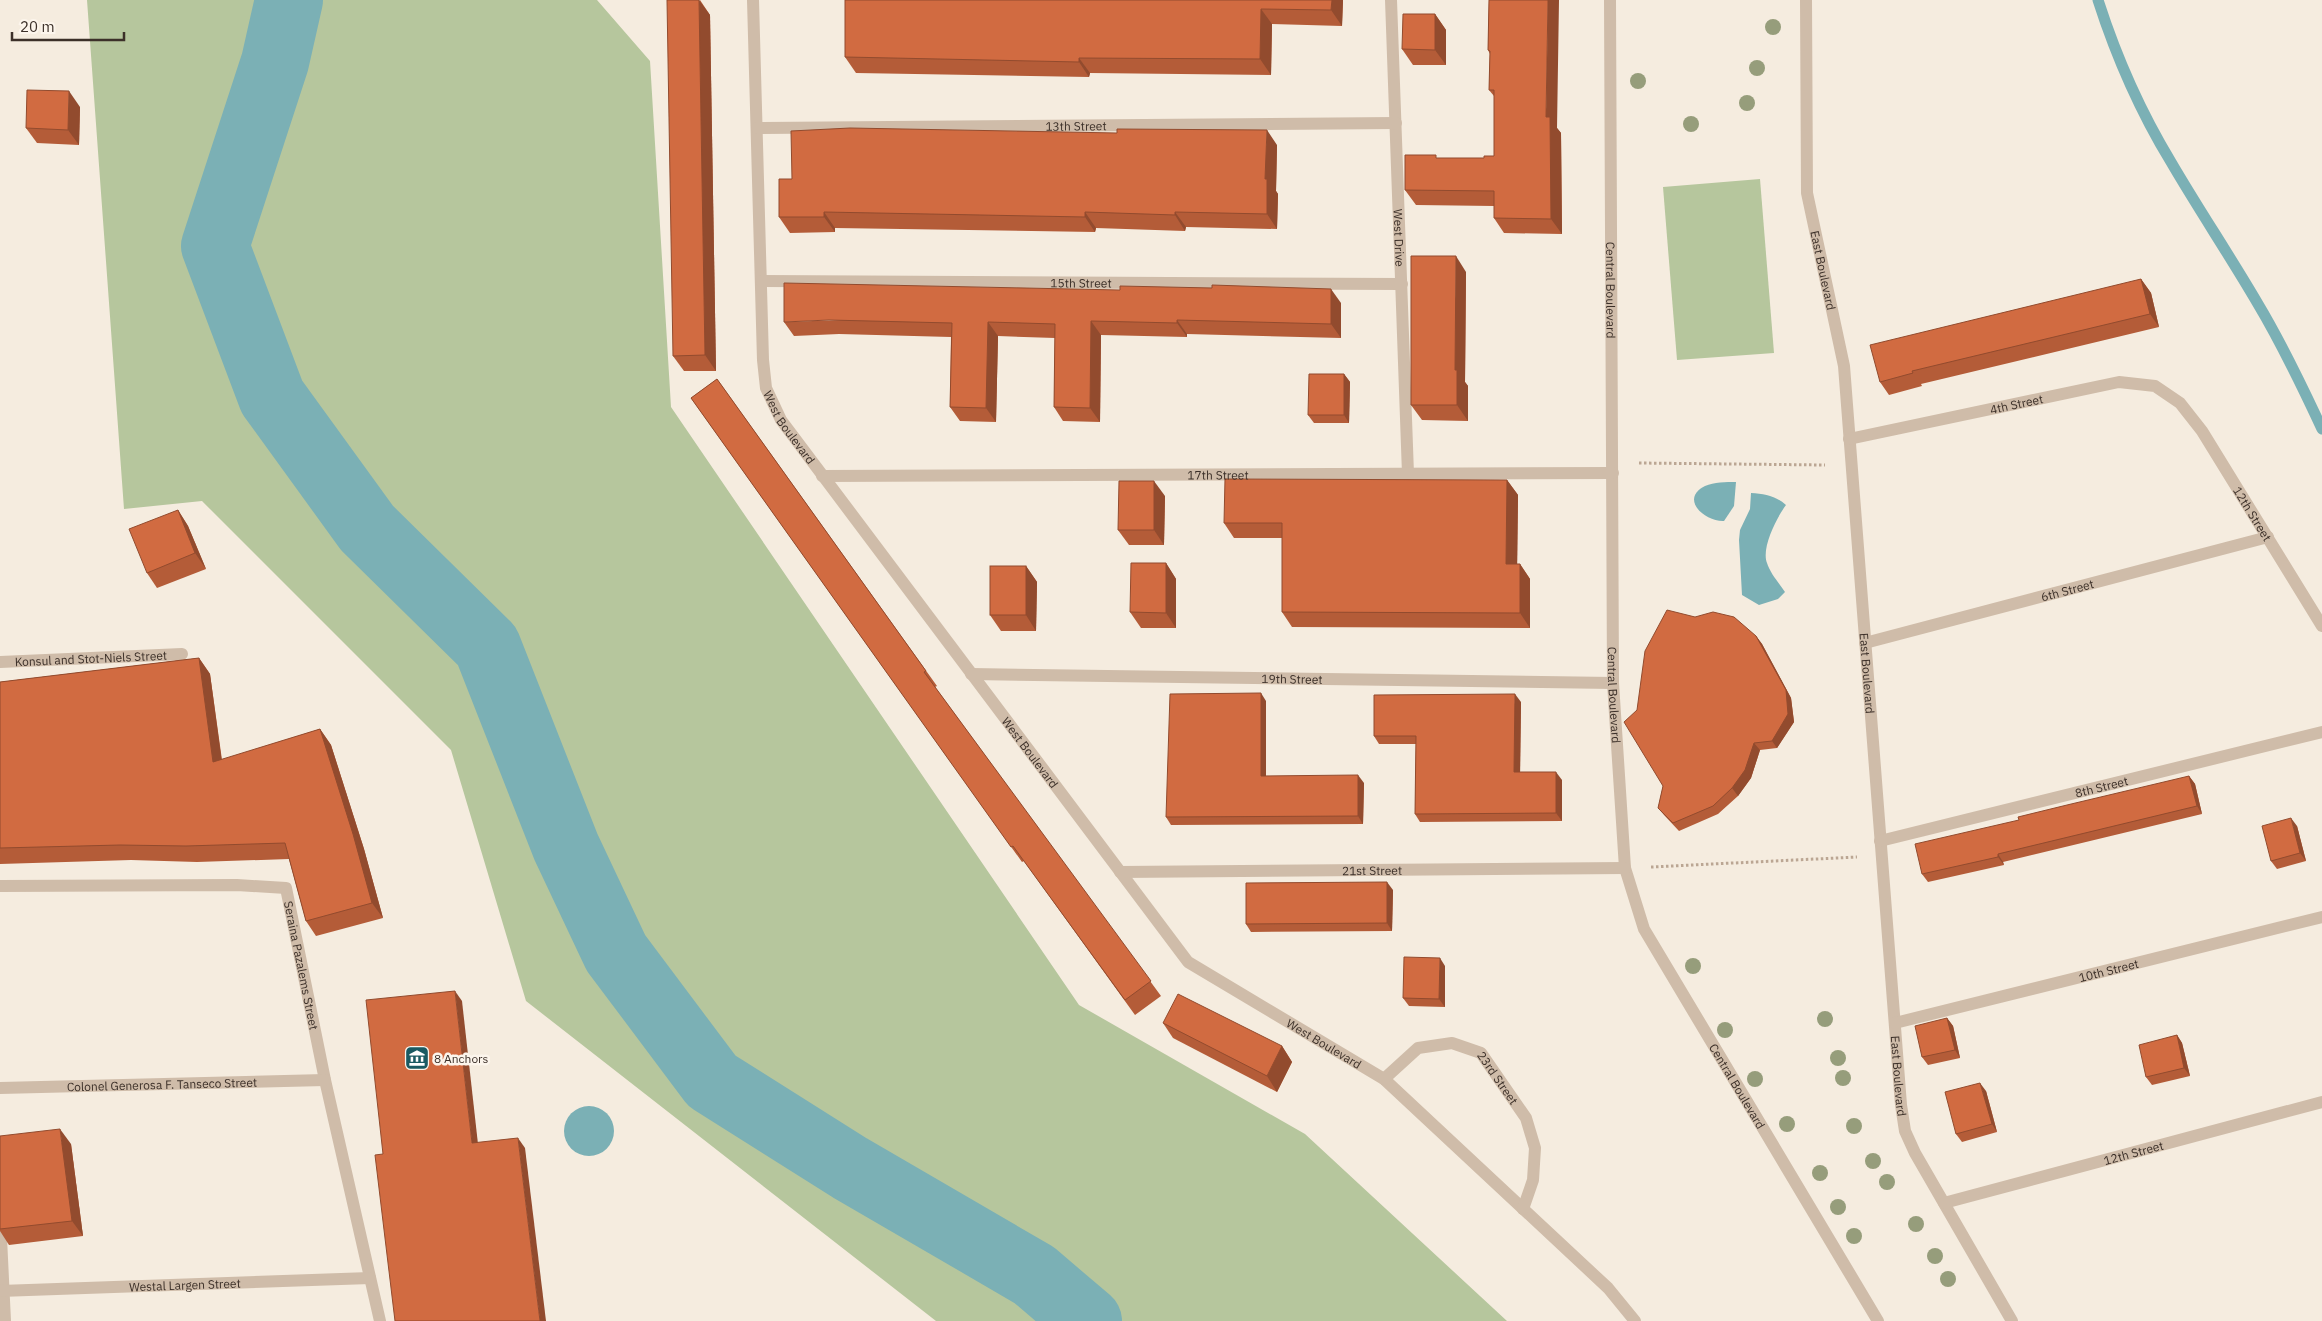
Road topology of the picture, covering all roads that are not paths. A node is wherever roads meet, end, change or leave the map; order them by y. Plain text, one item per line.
1 (753, 0) edge
2 (1392, 0) edge
3 (1610, 0) edge
4 (1806, 0) edge
5 (1396, 123) junction
6 (757, 128) junction
7 (761, 281) junction
8 (1402, 284) junction
9 (2180, 403) joint
10 (1849, 439) junction
11 (1613, 468) junction
12 (1408, 474) junction
13 (822, 476) junction
14 (2268, 537) junction
15 (2322, 626) edge
16 (1865, 643) junction
17 (182, 654) dead end
18 (0, 662) edge
19 (971, 674) junction
20 (1613, 683) junction
21 (2322, 732) edge
22 (1880, 841) junction
23 (1625, 868) junction
24 (1120, 872) junction
25 (0, 886) edge
26 (2322, 917) edge
27 (1895, 1024) junction
28 (1384, 1079) junction
29 (325, 1080) junction
30 (0, 1088) edge
31 (2322, 1102) edge
32 (1944, 1203) junction
33 (1523, 1209) junction
34 (0, 1217) edge
35 (370, 1278) junction
36 (2, 1291) edge
37 (5, 1321) edge
38 (380, 1321) edge
39 (1635, 1321) edge
40 (1878, 1321) edge
41 (2012, 1321) edge

1 - 6 street, West Boulevard
2 - 5 street, West Drive
3 - 11 street, Central Boulevard
4 - 10 street, East Boulevard
5 - 6 street, 13th Street
5 - 8 street, West Drive
6 - 7 street, West Boulevard
7 - 8 street, 15th Street
7 - 13 street, West Boulevard
8 - 12 street, West Drive
9 - 10 street, 4th Street
9 - 14 street, 12th Street
10 - 16 street, East Boulevard
11 - 12 street, 17th Street
11 - 20 street, Central Boulevard
12 - 13 street, 17th Street
13 - 19 street, West Boulevard
14 - 15 street, 12th Street
14 - 16 street, 6th Street
16 - 22 street, East Boulevard
17 - 18 street, Konsul and Stot-Niels Street
19 - 20 street, 19th Street
19 - 24 street, West Boulevard
20 - 23 street, Central Boulevard
21 - 22 street, 8th Street
22 - 27 street, East Boulevard
23 - 24 street, 21st Street
23 - 40 street, Central Boulevard
24 - 28 street, West Boulevard
25 - 29 street, Seraina Pazalems Street
26 - 27 street, 10th Street
27 - 32 street, East Boulevard
28 - 33 street, West Boulevard
28 - 33 street, 23rd Street
29 - 30 street, Colonel Generosa F. Tanseco Street
29 - 35 street, Seraina Pazalems Street
31 - 32 street, 12th Street
32 - 41 street, East Boulevard
33 - 39 street, West Boulevard
34 - 36 street
35 - 36 street, Westal Largen Street
35 - 38 street, Seraina Pazalems Street
36 - 37 street

